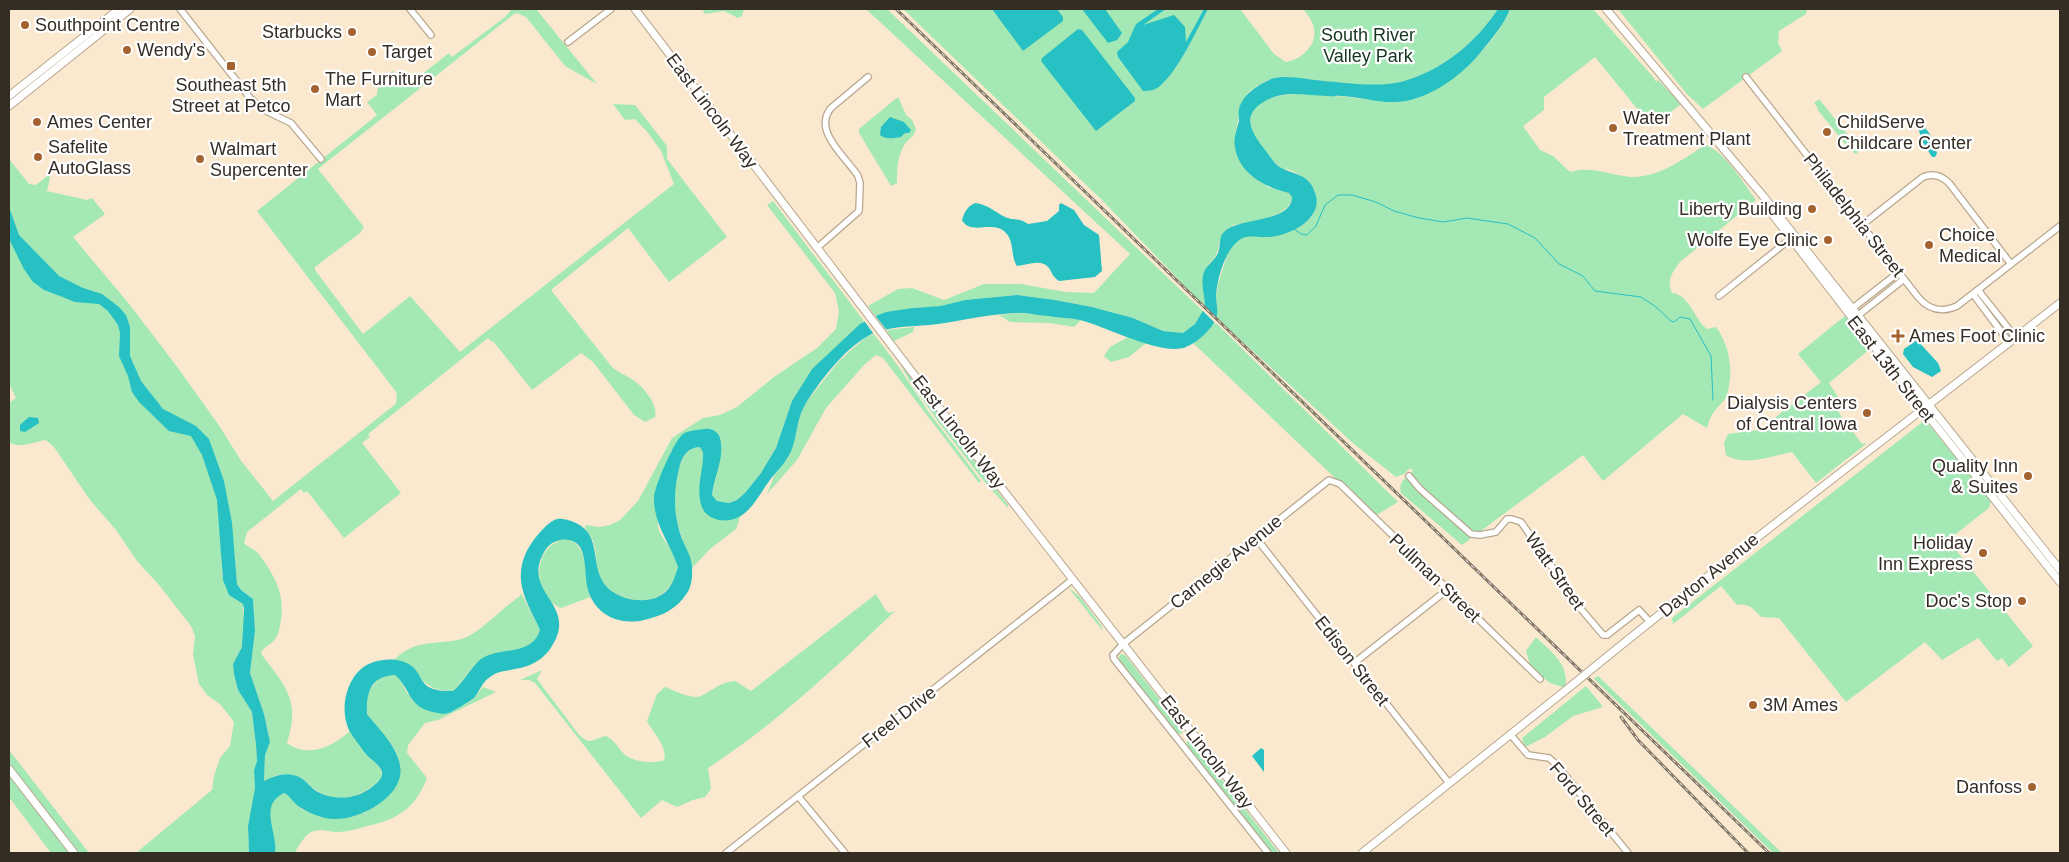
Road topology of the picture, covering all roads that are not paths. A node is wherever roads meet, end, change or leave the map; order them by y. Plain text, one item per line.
1 (119, 9) edge
2 (130, 9) edge
3 (180, 9) edge
4 (410, 9) edge
5 (611, 9) edge
6 (635, 9) edge
7 (1606, 9) edge
8 (431, 35) dead end
9 (568, 42) dead end
10 (868, 77) dead end
11 (1746, 77) dead end
12 (9, 96) edge
13 (9, 106) edge
14 (321, 159) dead end
15 (1862, 225) junction
16 (2060, 226) edge
17 (1792, 237) junction
18 (817, 248) junction
19 (2011, 264) junction
20 (1899, 272) junction
21 (1904, 279) junction
22 (1976, 292) junction
23 (1719, 296) dead end
24 (2060, 303) edge
25 (1850, 311) junction
26 (1855, 317) junction
27 (2012, 340) junction
28 (1925, 407) junction
29 (1409, 476) dead end
30 (1329, 480) joint
31 (1256, 538) junction
32 (2060, 570) edge
33 (1072, 580) junction
34 (2060, 582) edge
35 (1447, 590) junction
36 (1650, 622) junction
37 (1123, 644) junction
38 (1354, 663) junction
39 (1540, 679) dead end
40 (1510, 734) junction
41 (9, 769) edge
42 (1449, 783) junction
43 (798, 796) junction
44 (74, 853) edge
45 (726, 853) edge
46 (845, 853) edge
47 (1268, 853) edge
48 (1286, 853) edge
49 (1362, 853) edge
50 (1628, 853) edge

1 - 12 main road
2 - 13 main road
3 - 14 street
4 - 8 street
5 - 9 street
6 - 18 main road, East Lincoln Way
7 - 17 main road, East 13th Street
10 - 18 street
11 - 15 street, Philadelphia Street
15 - 19 street
15 - 20 street, Philadelphia Street
16 - 19 street, Philadelphia Street
17 - 23 street
17 - 25 main road, East 13th Street
18 - 33 main road, East Lincoln Way
19 - 22 street, Philadelphia Street
20 - 21 street, Philadelphia Street
20 - 25 street
21 - 22 street, Philadelphia Street
21 - 26 street
22 - 27 street
24 - 27 main road, Dayton Avenue
25 - 26 main road, East 13th Street
26 - 28 main road, East 13th Street
27 - 28 main road, Dayton Avenue
28 - 32 main road, East 13th Street
28 - 34 main road, East 13th Street
28 - 36 main road, Dayton Avenue
29 - 36 street, Watt Street
30 - 31 street, Carnegie Avenue
30 - 35 street, Pullman Street
31 - 37 street, Carnegie Avenue
31 - 38 street, Edison Street
33 - 37 main road, East Lincoln Way
33 - 43 street, Freel Drive
35 - 38 street
35 - 39 street, Pullman Street
36 - 40 main road, Dayton Avenue, bridge
37 - 47 street
37 - 48 main road, East Lincoln Way
38 - 42 street, Edison Street
40 - 42 main road, Dayton Avenue
40 - 50 street, Ford Street
41 - 44 main road
42 - 49 main road, Dayton Avenue
43 - 45 street, Freel Drive
43 - 46 street

